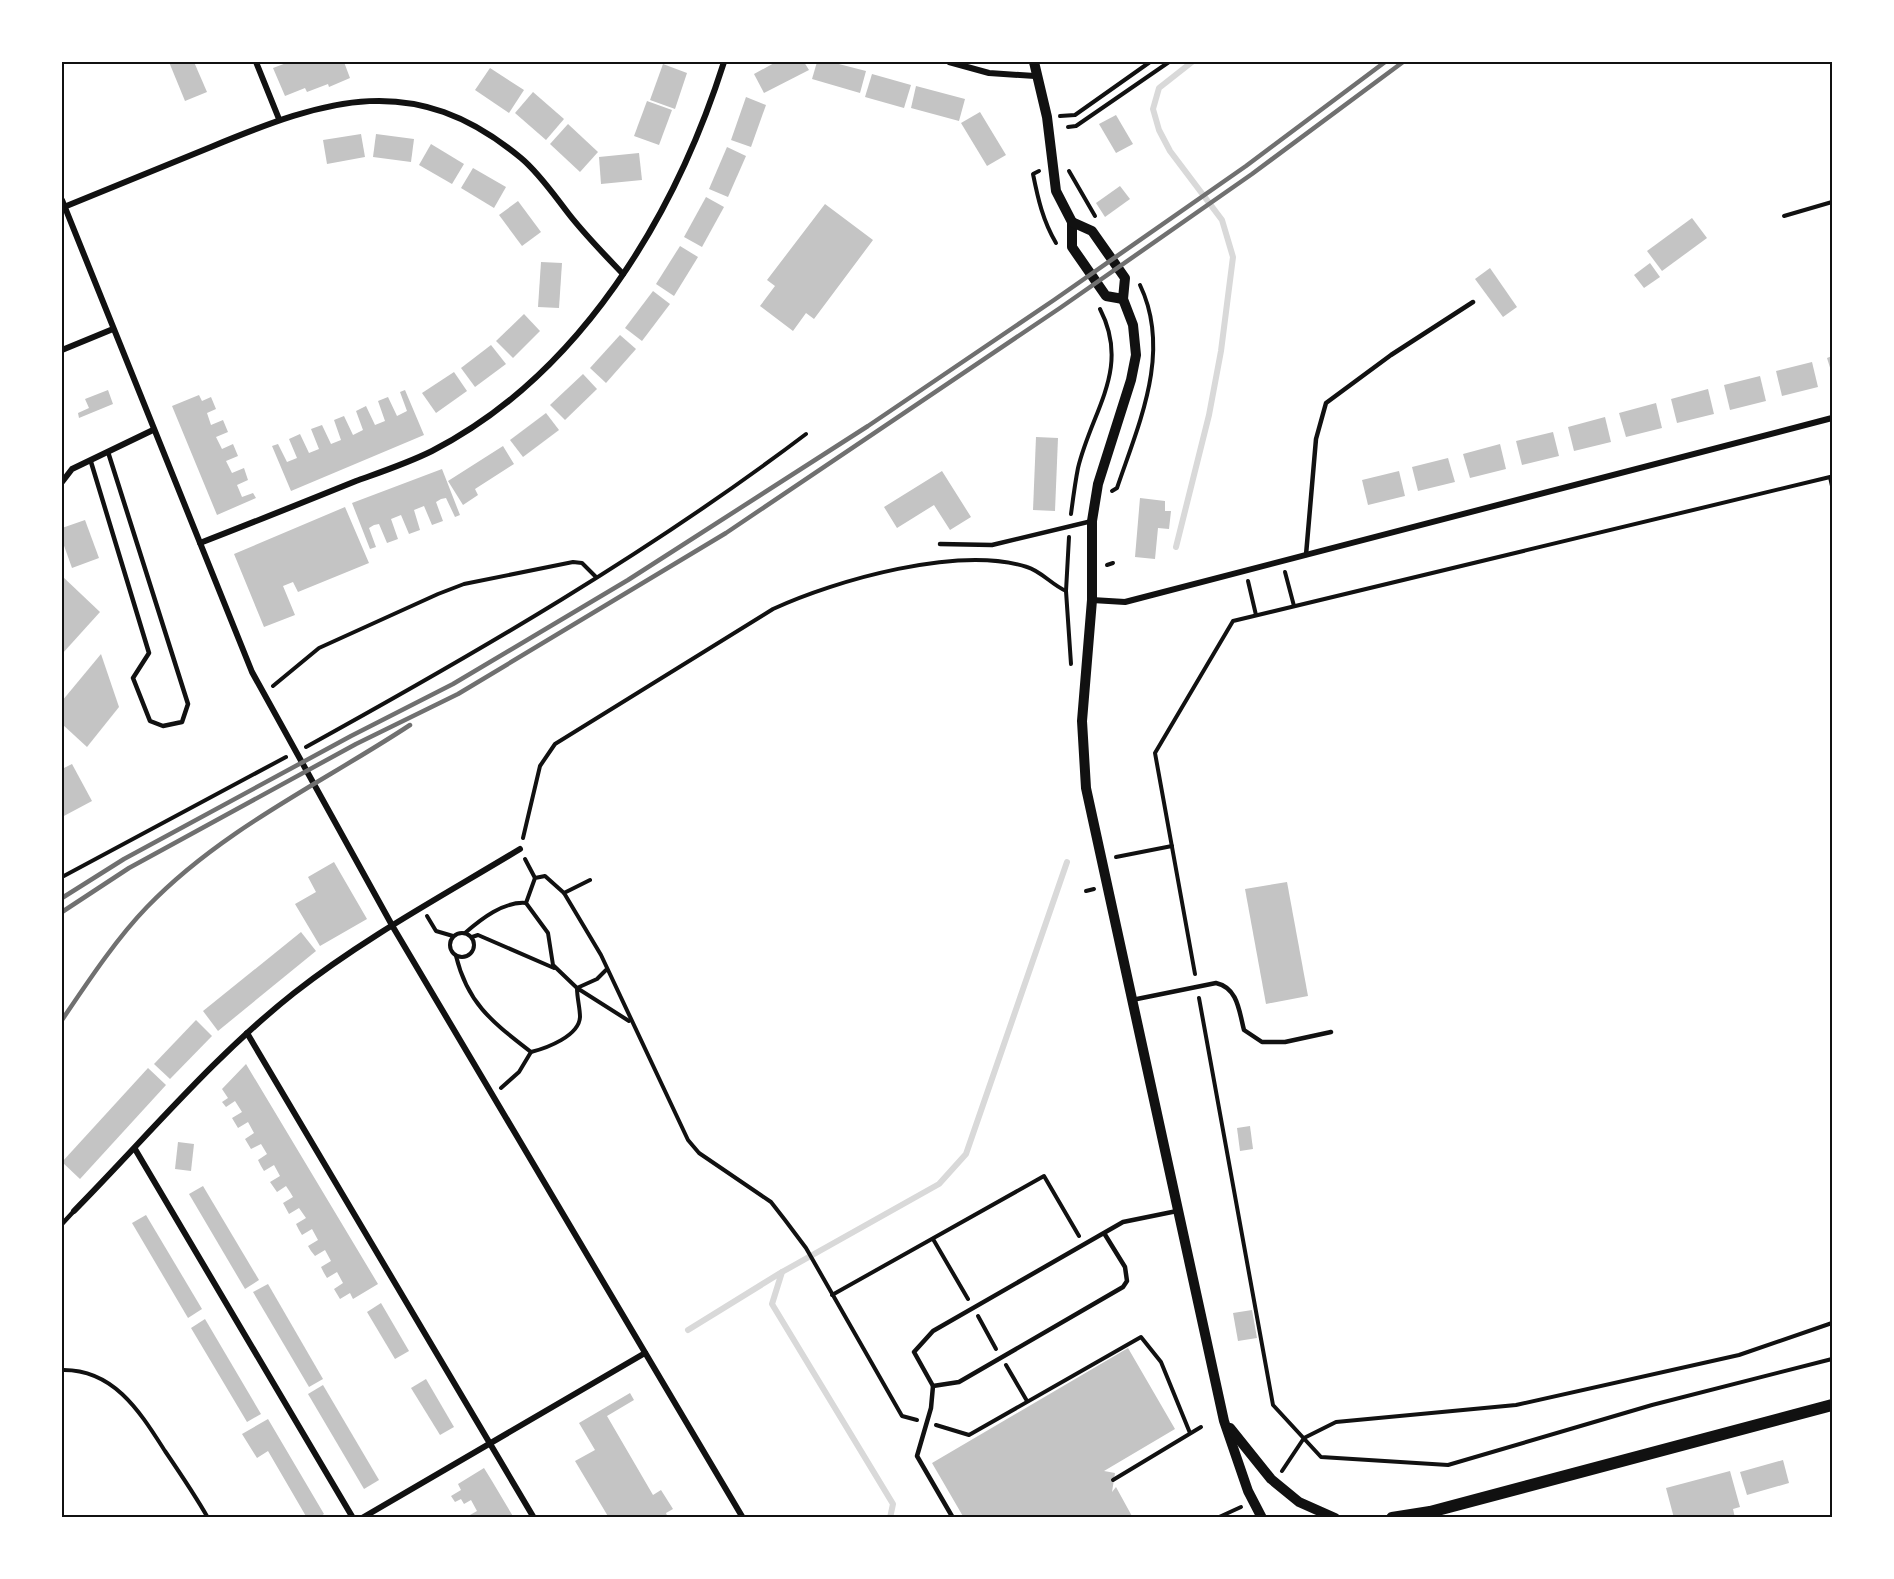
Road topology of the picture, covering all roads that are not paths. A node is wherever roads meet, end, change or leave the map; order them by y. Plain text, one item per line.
1 (256, 62) edge
2 (724, 62) edge
3 (949, 62) edge
4 (1034, 62) edge
5 (1035, 76) junction
6 (279, 119) junction
7 (63, 204) edge
8 (1072, 222) junction
9 (623, 274) junction
10 (1123, 299) junction
11 (1473, 302) dead end
12 (113, 330) junction
13 (62, 350) edge
14 (1833, 417) edge
15 (153, 430) junction
16 (108, 452) junction
17 (92, 462) junction
18 (62, 482) edge
19 (1092, 521) junction
20 (200, 543) junction
21 (940, 544) dead end
22 (1306, 555) junction
23 (1092, 600) junction
24 (520, 849) road end
25 (393, 927) junction
26 (1131, 1000) junction
27 (1331, 1032) dead end
28 (247, 1033) junction
29 (135, 1149) junction
30 (74, 1211) joint
31 (1177, 1211) junction
32 (62, 1224) edge
33 (1104, 1233) junction
34 (645, 1353) junction
35 (933, 1386) junction
36 (1833, 1405) edge
37 (1224, 1421) junction
38 (490, 1443) junction
39 (1431, 1515) edge
40 (352, 1518) edge
41 (362, 1518) edge
42 (534, 1518) edge
43 (742, 1518) edge
44 (953, 1518) edge
45 (1262, 1518) edge
46 (1335, 1518) edge
47 (1392, 1518) edge

1 - 6 street
2 - 9 street
3 - 5 street
4 - 5 street
5 - 8 street
6 - 7 street
6 - 9 street
7 - 12 street
8 - 10 street
8 - 10 street
9 - 20 street
10 - 19 street
11 - 22 lane
12 - 13 street
12 - 15 street
14 - 22 street
15 - 16 street
15 - 20 street
16 - 17 street
16 - 17 lane
17 - 18 street
19 - 21 lane
19 - 23 street
20 - 25 street
22 - 23 street
23 - 26 street
24 - 25 street
25 - 28 street
25 - 34 street
26 - 27 lane
26 - 31 street
28 - 29 street
28 - 38 street
29 - 30 street
29 - 40 street
30 - 32 lane
31 - 33 lane
31 - 37 street
33 - 35 lane
33 - 35 lane
34 - 38 street
34 - 43 street
35 - 44 lane
36 - 39 main road
37 - 45 street
37 - 46 street
38 - 41 street
38 - 42 street
39 - 47 main road

